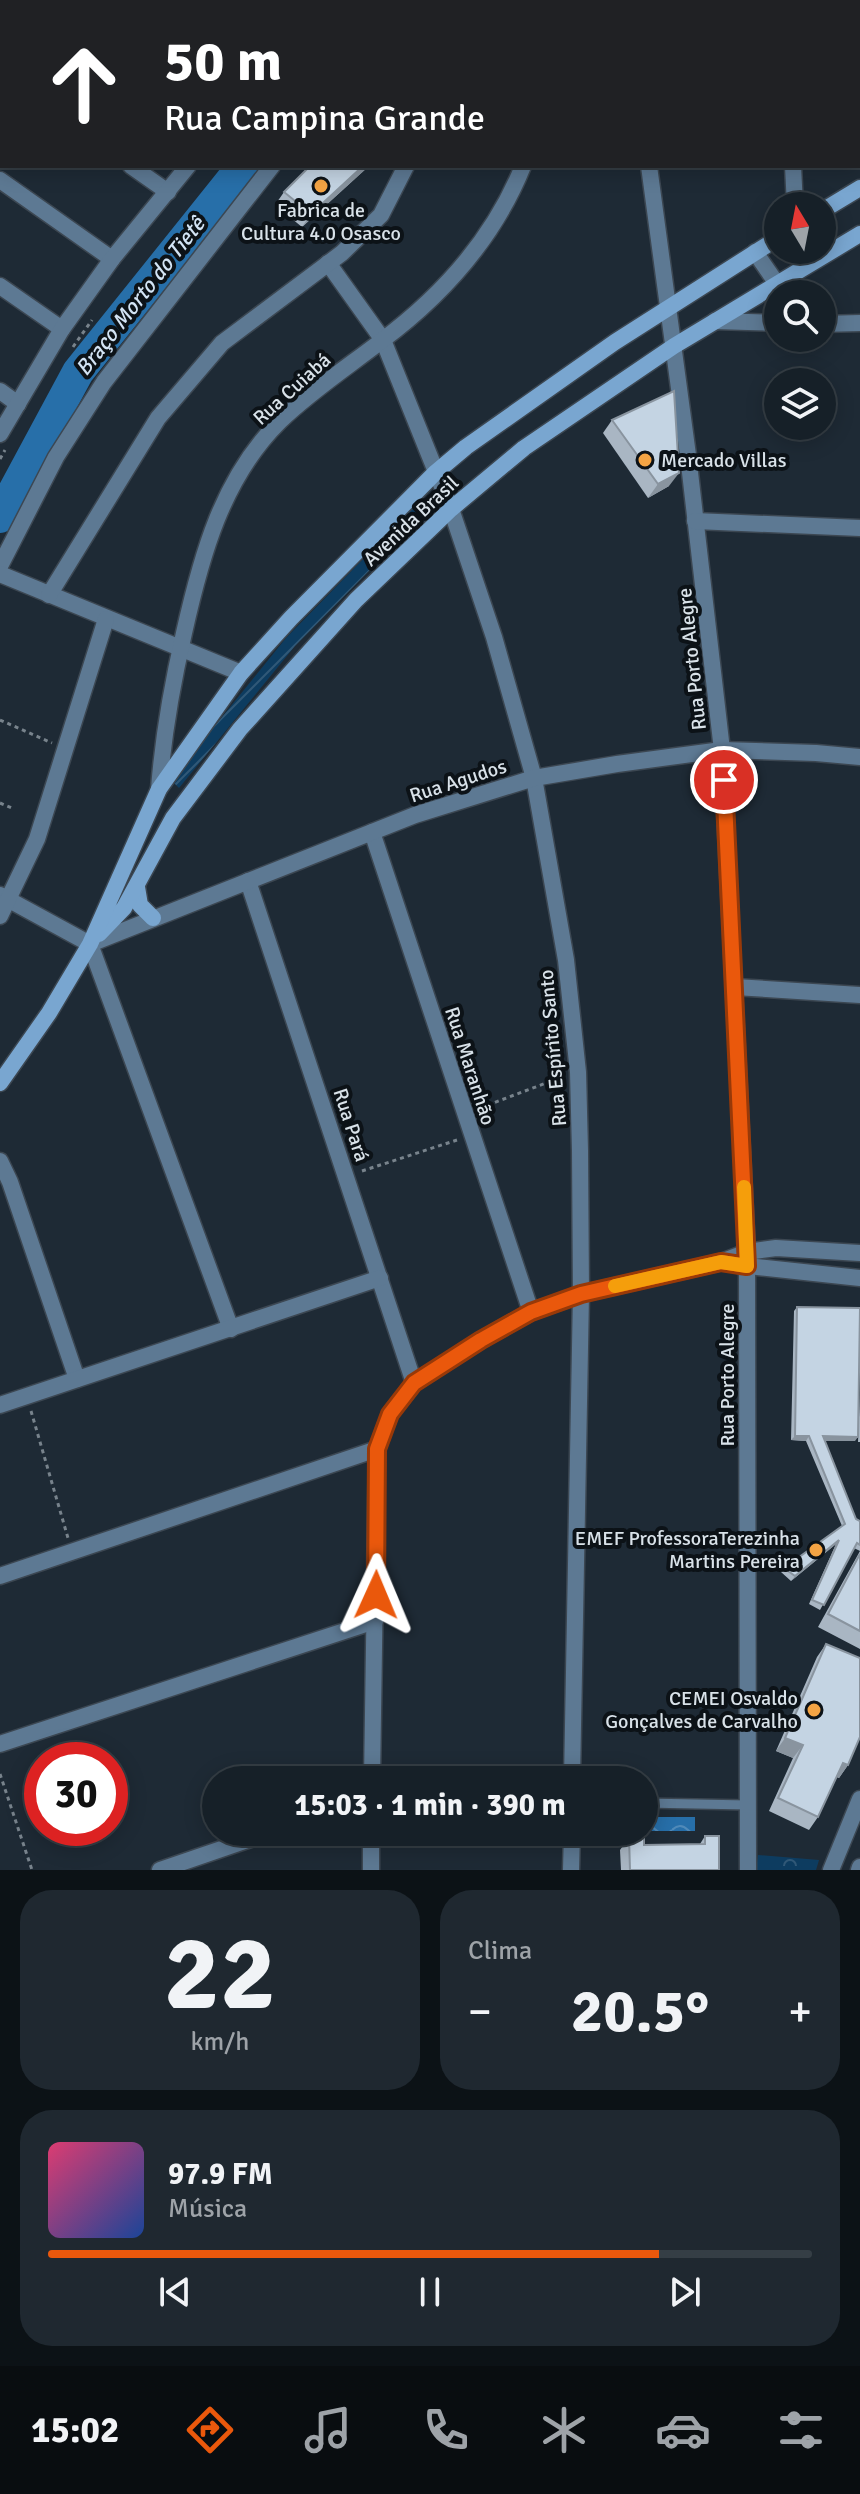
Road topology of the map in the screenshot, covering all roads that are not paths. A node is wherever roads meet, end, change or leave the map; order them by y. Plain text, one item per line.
1 (134, 168) edge
2 (186, 168) edge
3 (270, 168) edge
4 (405, 168) edge
5 (522, 168) edge
6 (649, 168) edge
7 (793, 168) edge
8 (0, 180) edge
9 (860, 188) edge
10 (168, 192) junction
11 (794, 192) edge
12 (836, 203) edge
13 (860, 234) edge
14 (764, 247) edge
15 (755, 252) junction
16 (112, 259) junction
17 (332, 267) junction
18 (773, 280) edge
19 (794, 280) edge
20 (0, 286) edge
21 (764, 298) edge
22 (669, 305) junction
23 (715, 321) junction
24 (764, 323) edge
25 (860, 323) edge
26 (836, 324) edge
27 (62, 329) junction
28 (383, 340) junction
29 (674, 346) junction
30 (0, 391) edge
31 (18, 404) junction
32 (4, 441) edge
33 (435, 473) junction
34 (451, 509) junction
35 (695, 521) junction
36 (860, 528) edge
37 (0, 566) edge
38 (0, 574) edge
39 (49, 595) junction
40 (106, 619) junction
41 (181, 647) junction
42 (241, 673) junction
43 (722, 750) junction
44 (860, 757) edge
45 (534, 778) junction
46 (159, 789) junction
47 (372, 832) junction
48 (248, 881) junction
49 (137, 887) junction
50 (5, 897) edge
51 (0, 916) edge
52 (153, 918) junction
53 (90, 944) junction
54 (735, 987) junction
55 (860, 995) edge
56 (0, 1083) edge
57 (0, 1161) edge
58 (860, 1253) edge
59 (747, 1259) junction
60 (380, 1278) junction
61 (860, 1278) edge
62 (581, 1294) junction
63 (531, 1312) junction
64 (231, 1329) junction
65 (77, 1379) junction
66 (414, 1383) junction
67 (0, 1405) edge
68 (377, 1449) junction
69 (0, 1576) edge
70 (375, 1621) junction
71 (0, 1744) edge
72 (372, 1766) edge
73 (572, 1766) edge
74 (860, 1799) edge
75 (658, 1803) edge
76 (748, 1805) junction
77 (856, 1819) edge
78 (241, 1846) edge
79 (371, 1846) edge
80 (572, 1846) edge
81 (205, 1863) edge
82 (160, 1870) edge
83 (371, 1870) edge
84 (571, 1870) edge
85 (748, 1870) edge
86 (831, 1870) edge

1 - 10 street
2 - 10 street
3 - 37 street
4 - 17 street
5 - 28 street, Rua Cuiabá
6 - 22 street, Rua Porto Alegre
7 - 11 street
8 - 16 street
9 - 12 main road
10 - 16 street
13 - 19 main road, Avenida Brasil
14 - 15 main road, Avenida Brasil
15 - 18 street
15 - 22 main road, Avenida Brasil
16 - 27 street
17 - 28 street, Rua Espírito Santo
17 - 39 street
20 - 27 street
21 - 23 main road, Avenida Brasil
22 - 29 street, Rua Porto Alegre
22 - 33 main road, Avenida Brasil
23 - 24 street
23 - 29 main road, Avenida Brasil
25 - 26 street
27 - 31 street
28 - 33 street, Rua Espírito Santo
28 - 41 street, Rua Cuiabá
29 - 34 main road, Avenida Brasil
29 - 35 street, Rua Porto Alegre
30 - 31 street
31 - 32 street
33 - 34 street, Rua Espírito Santo
33 - 42 main road, Avenida Brasil
34 - 45 street, Rua Espírito Santo
34 - 49 main road, Avenida Brasil
35 - 36 street
35 - 43 street, Rua Porto Alegre
38 - 39 street
39 - 40 street
40 - 41 street
40 - 50 street
41 - 42 street
41 - 46 street, Rua Cuiabá
42 - 46 main road, Avenida Brasil
43 - 44 street, Rua Agudos
43 - 45 street, Rua Agudos
43 - 54 street, Rua Porto Alegre
45 - 47 street, Rua Agudos
45 - 62 street, Rua Espírito Santo
46 - 53 main road, Avenida Brasil
47 - 48 street, Rua Agudos
47 - 63 street, Rua Maranhão
48 - 52 street, Rua Agudos
48 - 60 street, Rua Pará
49 - 52 main road
49 - 53 main road, Avenida Brasil
50 - 51 street
50 - 53 street
52 - 53 street, Rua Agudos
53 - 56 main road, Avenida Brasil
53 - 64 street
54 - 55 street
54 - 59 street, Rua Porto Alegre
57 - 65 street
58 - 59 street
59 - 61 street
59 - 62 street
59 - 76 street, Rua Porto Alegre
60 - 64 street
60 - 66 street, Rua Pará
62 - 63 street
62 - 73 street, Rua Espírito Santo
63 - 66 street
64 - 65 street
65 - 67 street
66 - 68 street
68 - 69 street
68 - 70 street
70 - 71 street
70 - 72 street
74 - 77 street
75 - 76 lane
76 - 85 street, Rua Porto Alegre
77 - 86 street
78 - 81 street
79 - 83 street
80 - 84 street
81 - 82 street

